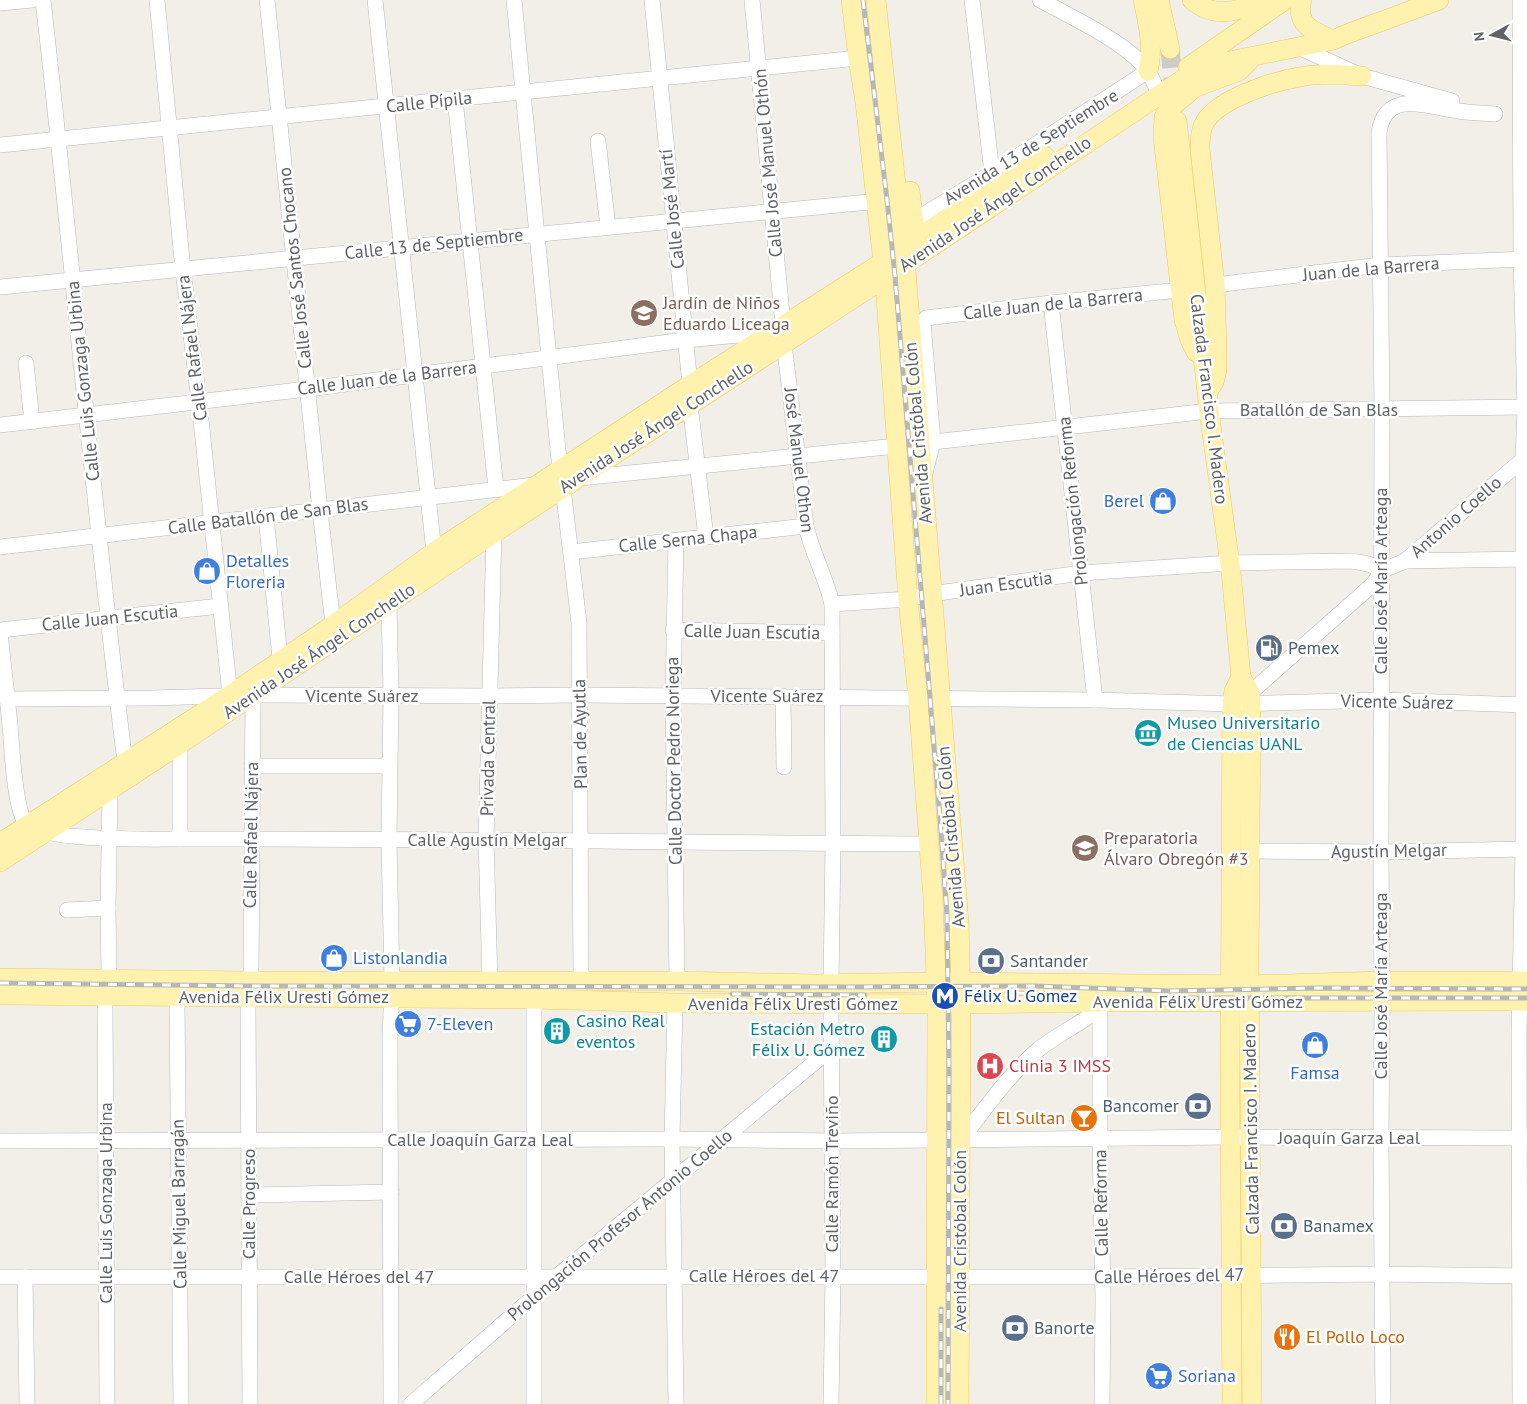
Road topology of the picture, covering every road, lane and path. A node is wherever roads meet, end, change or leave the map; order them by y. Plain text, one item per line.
1 (32, 0) edge
2 (43, 0) edge
3 (157, 0) edge
4 (267, 0) edge
5 (375, 0) edge
6 (514, 0) edge
7 (652, 0) edge
8 (752, 0) edge
9 (851, 0) edge
10 (876, 0) edge
11 (972, 0) edge
12 (1040, 0) edge
13 (1143, 0) edge
14 (1159, 0) edge
15 (1192, 0) edge
16 (1261, 0) edge
17 (1285, 0) edge
18 (1302, 0) edge
19 (1439, 0) edge
20 (1520, 0) edge
21 (0, 4) edge
22 (1334, 40) junction
23 (1298, 48) junction
24 (1170, 49) tunnel mouth
25 (882, 56) junction
26 (1254, 57) junction
27 (858, 58) junction
28 (759, 69) junction
29 (1362, 76) junction
30 (659, 78) junction
31 (1152, 79) junction
32 (523, 92) junction
33 (455, 99) junction
34 (386, 106) junction
35 (1495, 114) junction
36 (1524, 114) edge
37 (280, 117) junction
38 (1177, 121) tunnel mouth
39 (170, 128) junction
40 (59, 139) junction
41 (598, 141) dead end
42 (0, 145) edge
43 (992, 173) junction
44 (868, 202) junction
45 (772, 210) junction
46 (674, 220) junction
47 (913, 221) junction
48 (608, 227) junction
49 (537, 234) junction
50 (470, 240) junction
51 (909, 240) junction
52 (402, 247) junction
53 (293, 258) junction
54 (1524, 259) edge
55 (1380, 265) junction
56 (183, 270) junction
57 (906, 271) dead end
58 (880, 272) junction
59 (73, 280) junction
60 (1215, 284) junction
61 (0, 287) edge
62 (1180, 290) junction
63 (1051, 303) junction
64 (781, 333) junction
65 (685, 340) junction
66 (549, 357) junction
67 (26, 363) dead end
68 (482, 366) junction
69 (1204, 369) junction
70 (414, 375) junction
71 (690, 385) junction
72 (307, 389) junction
73 (199, 401) junction
74 (1208, 402) junction
75 (690, 405) junction
76 (1526, 407) edge
77 (1382, 409) junction
78 (87, 416) junction
79 (32, 422) junction
80 (0, 425) edge
81 (1065, 427) junction
82 (933, 442) junction
83 (896, 444) junction
84 (797, 455) junction
85 (1525, 458) edge
86 (697, 466) junction
87 (567, 479) junction
88 (922, 482) junction
89 (537, 485) junction
90 (496, 489) junction
91 (428, 497) junction
92 (320, 510) junction
93 (266, 516) junction
94 (211, 522) junction
95 (806, 526) junction
96 (494, 533) junction
97 (99, 535) junction
98 (706, 537) junction
99 (676, 541) junction
100 (0, 547) edge
101 (434, 552) junction
102 (571, 552) junction
103 (1525, 559) edge
104 (1405, 561) junction
105 (1230, 563) junction
106 (1381, 571) junction
107 (1081, 573) junction
108 (931, 594) junction
109 (908, 599) junction
110 (389, 604) junction
111 (832, 604) junction
112 (220, 606) junction
113 (108, 619) junction
114 (333, 624) junction
115 (673, 630) junction
116 (0, 631) edge
117 (832, 633) junction
118 (280, 659) junction
119 (1247, 691) junction
120 (580, 694) junction
121 (230, 695) junction
122 (253, 695) junction
123 (391, 696) junction
124 (490, 696) junction
125 (673, 696) junction
126 (784, 696) junction
127 (832, 696) junction
128 (117, 698) junction
129 (918, 698) junction
130 (7, 699) junction
131 (940, 699) junction
132 (1095, 700) junction
133 (1380, 700) junction
134 (1232, 704) junction
135 (1524, 705) edge
136 (180, 744) junction
137 (125, 762) junction
138 (252, 766) junction
139 (389, 766) junction
140 (784, 766) dead end
141 (110, 790) junction
142 (28, 825) junction
143 (45, 832) junction
144 (108, 838) junction
145 (252, 838) junction
146 (180, 839) junction
147 (486, 839) junction
148 (389, 840) junction
149 (581, 841) junction
150 (0, 843) edge
151 (675, 843) junction
152 (833, 844) junction
153 (930, 844) junction
154 (1525, 849) edge
155 (1250, 852) junction
156 (1381, 852) junction
157 (0, 862) edge
158 (108, 908) junction
159 (67, 910) dead end
160 (0, 972) edge
161 (109, 973) junction
162 (250, 975) junction
163 (0, 978) edge
164 (313, 981) junction
165 (581, 981) junction
166 (677, 981) junction
167 (1382, 981) junction
168 (1523, 981) edge
169 (490, 982) junction
170 (936, 982) junction
171 (961, 983) junction
172 (831, 984) junction
173 (278, 989) junction
174 (392, 990) junction
175 (534, 990) junction
176 (1231, 993) junction
177 (1250, 993) junction
178 (0, 994) edge
179 (167, 994) junction
180 (301, 997) junction
181 (0, 1001) edge
182 (1382, 1001) junction
183 (1524, 1001) edge
184 (1099, 1002) junction
185 (106, 1003) junction
186 (675, 1003) junction
187 (831, 1003) junction
188 (248, 1004) junction
189 (937, 1004) junction
190 (961, 1004) junction
191 (832, 1048) junction
192 (1231, 1137) junction
193 (1252, 1137) junction
194 (1381, 1138) junction
195 (1523, 1138) edge
196 (672, 1139) junction
197 (1100, 1139) junction
198 (178, 1140) junction
199 (249, 1140) junction
200 (390, 1140) junction
201 (534, 1140) junction
202 (723, 1140) junction
203 (0, 1141) edge
204 (106, 1141) junction
205 (832, 1141) junction
206 (937, 1141) junction
207 (960, 1141) junction
208 (672, 1180) junction
209 (391, 1192) junction
210 (249, 1195) junction
211 (1382, 1274) junction
212 (1232, 1275) junction
213 (1252, 1275) junction
214 (673, 1276) junction
215 (833, 1276) junction
216 (1524, 1276) edge
217 (0, 1277) edge
218 (25, 1277) junction
219 (107, 1277) junction
220 (179, 1277) junction
221 (250, 1277) junction
222 (391, 1277) junction
223 (936, 1277) junction
224 (960, 1277) junction
225 (1102, 1277) junction
226 (534, 1278) junction
227 (555, 1278) junction
228 (534, 1296) junction
229 (27, 1404) edge
230 (107, 1404) edge
231 (180, 1404) edge
232 (250, 1404) edge
233 (391, 1404) edge
234 (411, 1404) edge
235 (534, 1404) edge
236 (676, 1404) edge
237 (831, 1404) edge
238 (936, 1404) edge
239 (959, 1404) edge
240 (1102, 1404) edge
241 (1232, 1404) edge
242 (1252, 1404) edge
243 (1383, 1404) edge
244 (1520, 1404) edge

1 - 21 street
2 - 40 street, Calle Luis Gonzaga Urbina
3 - 39 street, Calle Rafael Nájera
4 - 37 street, Calle José Santos Chocano
5 - 34 street
6 - 32 street, Plan de Ayutla
7 - 30 street, Calle José Martí
8 - 28 street, Calle José Manuel Othón
9 - 27 main road, Avenida Cristóbal Colón
10 - 25 main road
11 - 43 street
12 - 31 street
13 - 31 main road
14 - 24 main road
15 - 16 main road
17 - 31 main road, Avenida José Ángel Conchello
18 - 22 main road
19 - 22 main road, Avenida José Ángel Conchello
20 - 36 street
22 - 23 main road, Avenida José Ángel Conchello
23 - 26 main road, Avenida José Ángel Conchello
23 - 29 street
25 - 47 main road
25 - 51 main road
26 - 58 main road, Avenida José Ángel Conchello
26 - 62 main road
27 - 28 street, Calle Pípila
27 - 44 main road
27 - 58 main road, Avenida Cristóbal Colón
28 - 30 street, Calle Pípila
28 - 45 street, Calle José Manuel Othón
29 - 35 street
29 - 60 main road
30 - 32 street, Calle Pípila
30 - 46 street, Calle José Martí
31 - 43 street, Avenida 13 de Septiembre
31 - 51 main road, Avenida José Ángel Conchello
32 - 33 street, Calle Pípila
32 - 49 street, Plan de Ayutla
33 - 34 street, Calle Pípila
33 - 50 street
34 - 37 street, Calle Pípila
34 - 52 street
35 - 36 street
35 - 55 street, Calle José María Arteaga
36 - 54 street
37 - 39 street, Calle Pípila
37 - 53 street, Calle José Santos Chocano
38 - 69 main road, Calzada Francisco I. Madero
39 - 40 street, Calle Pípila
39 - 56 street, Calle Rafael Nájera
40 - 42 street, Calle Pípila
40 - 59 street, Calle Luis Gonzaga Urbina
41 - 48 street
43 - 47 street, Avenida 13 de Septiembre
44 - 45 street, Calle 13 de Septiembre
44 - 58 main road
45 - 46 street, Calle 13 de Septiembre
45 - 64 street, Calle José Manuel Othón
46 - 48 street, Calle 13 de Septiembre
46 - 65 street, Calle José Martí
47 - 51 main road
48 - 49 street, Calle 13 de Septiembre
49 - 50 street, Calle 13 de Septiembre
49 - 66 street, Plan de Ayutla
50 - 52 street, Calle 13 de Septiembre
50 - 68 street
51 - 58 main road, Avenida José Ángel Conchello
52 - 53 street, Calle 13 de Septiembre
52 - 70 street
53 - 56 street, Calle 13 de Septiembre
53 - 72 street, Calle José Santos Chocano
54 - 55 street, Juan de la Barrera
54 - 76 street
55 - 60 street, Juan de la Barrera
55 - 77 street, Calle José María Arteaga
56 - 59 street, Calle 13 de Septiembre
56 - 73 street, Calle Rafael Nájera
57 - 88 main road, Avenida Cristóbal Colón
58 - 64 main road, Avenida José Ángel Conchello
58 - 83 main road, Avenida Cristóbal Colón
59 - 61 street, Calle 13 de Septiembre
59 - 78 street, Calle Luis Gonzaga Urbina
60 - 74 main road
62 - 63 street, Calle Juan de la Barrera
62 - 69 main road
63 - 81 street, Prolongación Reforma
63 - 82 street, Calle Juan de la Barrera
64 - 65 street, Calle Juan de la Barrera
64 - 71 main road, Avenida José Ángel Conchello
64 - 75 main road, Avenida José Ángel Conchello
64 - 84 street, José Manuel Othon
65 - 66 street, Calle Juan de la Barrera
65 - 71 street, Calle José Martí
66 - 68 street, Calle Juan de la Barrera
66 - 87 street, Plan de Ayutla
67 - 79 street
68 - 70 street, Calle Juan de la Barrera
68 - 90 street
69 - 74 main road, Calzada Francisco I. Madero
70 - 72 street, Calle Juan de la Barrera
70 - 91 street
71 - 75 street, Calle José Martí
71 - 87 main road, Avenida José Ángel Conchello
72 - 73 street, Calle Juan de la Barrera
72 - 92 street, Calle José Santos Chocano
73 - 78 street, Calle Juan de la Barrera
73 - 94 street, Calle Rafael Nájera
74 - 77 street, Batallón de San Blas
74 - 81 street, Batallón de San Blas
74 - 105 main road, Calzada Francisco I. Madero
75 - 86 street, Calle José Martí
75 - 87 main road, Avenida José Ángel Conchello
76 - 77 street, Batallón de San Blas
76 - 85 street
77 - 106 street, Calle José María Arteaga
78 - 79 street, Calle Juan de la Barrera
78 - 97 street, Calle Luis Gonzaga Urbina
79 - 80 street, Calle Juan de la Barrera
81 - 82 street, Batallón de San Blas
81 - 107 street, Prolongación Reforma
82 - 88 street
83 - 84 street
83 - 109 main road, Avenida Cristóbal Colón
84 - 86 street
84 - 95 street, José Manuel Othon
85 - 103 street
85 - 104 street, Antonio Coello
86 - 87 street
86 - 98 street, Calle José Martí
87 - 89 main road, Avenida José Ángel Conchello
87 - 96 main road, Avenida José Ángel Conchello
87 - 102 street, Plan de Ayutla
88 - 108 main road, Avenida Cristóbal Colón
89 - 90 street, Calle Batallón de San Blas
89 - 101 main road, Avenida José Ángel Conchello
90 - 91 street, Calle Batallón de San Blas
91 - 92 street, Calle Batallón de San Blas
91 - 101 street
92 - 93 street, Calle Batallón de San Blas
92 - 114 street, Calle José Santos Chocano
93 - 94 street, Calle Batallón de San Blas
93 - 118 street
94 - 97 street, Calle Batallón de San Blas
94 - 112 street, Calle Rafael Nájera
95 - 98 street, Calle Serna Chapa
95 - 111 street, José Manuel Othon
96 - 110 main road, Avenida José Ángel Conchello
96 - 124 street, Privada Central
97 - 100 street, Calle Batallón de San Blas
97 - 113 street, Calle Luis Gonzaga Urbina
98 - 99 street, Calle Serna Chapa
99 - 102 street, Calle Serna Chapa
99 - 115 street, Calle Doctor Pedro Noriega
101 - 114 main road, Avenida José Ángel Conchello
102 - 120 street, Plan de Ayutla
103 - 104 street
103 - 135 street
104 - 106 street, Antonio Coello
105 - 106 street
105 - 107 street, Juan Escutia
105 - 119 main road, Calzada Francisco I. Madero
106 - 119 street
106 - 133 street, Calle José María Arteaga
107 - 108 street, Juan Escutia
107 - 132 street, Prolongación Reforma
108 - 109 street, Calle Juan Escutia
108 - 131 main road, Avenida Cristóbal Colón
109 - 111 street, Calle Juan Escutia
109 - 129 main road, Avenida Cristóbal Colón
110 - 122 main road, Avenida José Ángel Conchello
110 - 123 street
111 - 117 street, José Manuel Othon
112 - 113 street, Calle Juan Escutia
112 - 121 street, Calle Rafael Nájera
113 - 116 street, Calle Juan Escutia
113 - 128 street, Calle Luis Gonzaga Urbina
114 - 118 main road, Avenida José Ángel Conchello
115 - 117 street, Calle Juan Escutia
115 - 125 street, Calle Doctor Pedro Noriega
116 - 130 street
117 - 127 street
118 - 121 main road, Avenida José Ángel Conchello
119 - 133 street, Vicente Suárez
119 - 134 street, Vicente Suárez
119 - 134 main road, Calzada Francisco I. Madero
119 - 155 main road, Calzada Francisco I. Madero
120 - 124 street, Vicente Suárez
120 - 125 street, Vicente Suárez
120 - 149 street, Plan de Ayutla
121 - 122 street, Vicente Suárez
121 - 128 street, Vicente Suárez
121 - 137 main road, Avenida José Ángel Conchello
122 - 123 street, Vicente Suárez
122 - 136 main road, Avenida José Ángel Conchello
122 - 138 street, Calle Rafael Nájera
123 - 124 street, Vicente Suárez
123 - 139 street
124 - 147 street, Privada Central
125 - 126 street, Vicente Suárez
125 - 151 street, Calle Doctor Pedro Noriega
126 - 127 street, Vicente Suárez
126 - 140 street
127 - 129 street, Vicente Suárez
127 - 152 street
128 - 130 street, Vicente Suárez
128 - 137 street, Calle Luis Gonzaga Urbina
129 - 131 street, Vicente Suárez
129 - 153 main road, Avenida Cristóbal Colón
130 - 142 street
131 - 132 street, Vicente Suárez
131 - 171 main road, Avenida Cristóbal Colón
132 - 134 street, Vicente Suárez
133 - 135 street, Vicente Suárez
133 - 156 street, Calle José María Arteaga
134 - 176 main road, Calzada Francisco I. Madero
135 - 154 street
136 - 141 main road, Avenida José Ángel Conchello
136 - 146 street
137 - 142 main road, Avenida José Ángel Conchello
138 - 139 street
138 - 145 street, Calle Rafael Nájera
139 - 148 street
141 - 143 main road, Avenida José Ángel Conchello
141 - 144 street
142 - 143 street, Calle Agustín Melgar
142 - 150 main road, Avenida José Ángel Conchello
143 - 144 street, Calle Agustín Melgar
143 - 157 main road, Avenida José Ángel Conchello
144 - 146 street, Calle Agustín Melgar
144 - 158 street
145 - 146 street, Calle Agustín Melgar
145 - 148 street, Calle Agustín Melgar
145 - 162 street, Calle Rafael Nájera
147 - 148 street, Calle Agustín Melgar
147 - 149 street, Calle Agustín Melgar
147 - 169 street, Privada Central
148 - 174 street
149 - 151 street, Calle Agustín Melgar
149 - 165 street, Plan de Ayutla
151 - 152 street, Calle Agustín Melgar
151 - 166 street, Calle Doctor Pedro Noriega
152 - 153 street, Calle Agustín Melgar
152 - 172 street
153 - 170 main road, Avenida Cristóbal Colón
154 - 156 street, Agustín Melgar
154 - 168 street
155 - 156 street, Agustín Melgar
155 - 177 main road, Calzada Francisco I. Madero
156 - 167 street, Calle José María Arteaga
158 - 159 street
158 - 161 street
160 - 161 street
161 - 162 street
162 - 164 street
163 - 179 main road, Avenida Félix Uresti Gómez
164 - 173 main road, Avenida Félix Uresti Gómez
164 - 174 main road, Avenida Félix Uresti Gómez
165 - 166 main road, Avenida Félix Uresti Gómez
165 - 175 main road, Avenida Félix Uresti Gómez
166 - 172 main road, Avenida Félix Uresti Gómez
167 - 168 main road, Avenida Félix Uresti Gómez
167 - 177 main road, Avenida Félix Uresti Gómez
167 - 182 street, Calle José María Arteaga
168 - 183 street
169 - 174 main road, Avenida Félix Uresti Gómez
169 - 175 main road, Avenida Félix Uresti Gómez
170 - 171 main road, Avenida Félix Uresti Gómez
170 - 172 main road, Avenida Félix Uresti Gómez
170 - 189 main road, Avenida Cristóbal Colón
171 - 176 main road, Avenida Félix Uresti Gómez
171 - 190 main road, Avenida Cristóbal Colón
173 - 179 main road, Avenida Félix Uresti Gómez
173 - 180 main road, Avenida Félix Uresti Gómez
174 - 175 main road, Avenida Félix Uresti Gómez
174 - 180 main road, Avenida Félix Uresti Gómez
174 - 200 street
175 - 186 main road, Avenida Félix Uresti Gómez
175 - 201 street
176 - 177 main road, Avenida Félix Uresti Gómez
176 - 184 main road, Avenida Félix Uresti Gómez
176 - 192 main road, Calzada Francisco I. Madero
177 - 182 main road, Avenida Félix Uresti Gómez
177 - 193 main road, Calzada Francisco I. Madero
178 - 179 main road, Avenida Félix Uresti Gómez
179 - 185 street
179 - 188 street
179 - 198 street, Calle Miguel Barragán
180 - 188 street
181 - 185 street
182 - 183 main road, Avenida Félix Uresti Gómez
182 - 194 street, Calle José María Arteaga
183 - 195 street
184 - 190 main road, Avenida Félix Uresti Gómez
184 - 197 street, Calle Reforma
184 - 207 street
185 - 204 street, Calle Luis Gonzaga Urbina
186 - 187 main road, Avenida Félix Uresti Gómez
186 - 196 street
187 - 189 main road, Avenida Félix Uresti Gómez
187 - 191 street, Calle Ramón Treviño
188 - 199 street, Calle Progreso
189 - 190 main road, Avenida Félix Uresti Gómez
189 - 206 main road, Avenida Cristóbal Colón
190 - 207 main road, Avenida Cristóbal Colón
191 - 202 street, Prolongación Profesor Antonio Coello
191 - 205 street, Calle Ramón Treviño
192 - 193 street, Joaquín Garza Leal
192 - 197 street, Joaquín Garza Leal
192 - 212 main road, Calzada Francisco I. Madero
193 - 194 street, Joaquín Garza Leal
193 - 213 main road, Calzada Francisco I. Madero
194 - 195 street, Joaquín Garza Leal
194 - 211 street, Calle José María Arteaga
195 - 216 street
196 - 201 street, Calle Joaquín Garza Leal
196 - 202 street, Calle Joaquín Garza Leal
196 - 208 street
197 - 207 street, Joaquín Garza Leal
197 - 225 street, Calle Reforma
198 - 199 street, Calle Joaquín Garza Leal
198 - 204 street, Calle Joaquín Garza Leal
198 - 220 street, Calle Miguel Barragán
199 - 200 street, Calle Joaquín Garza Leal
199 - 210 street, Calle Progreso
200 - 201 street, Calle Joaquín Garza Leal
200 - 209 street
201 - 226 street
202 - 205 street, Calle Joaquín Garza Leal
202 - 208 street, Prolongación Profesor Antonio Coello
203 - 204 street, Calle Joaquín Garza Leal
204 - 219 street, Calle Luis Gonzaga Urbina
205 - 206 street, Calle Joaquín Garza Leal
205 - 215 street, Calle Ramón Treviño
206 - 207 street, Calle Joaquín Garza Leal
206 - 223 main road, Avenida Cristóbal Colón
207 - 224 main road, Avenida Cristóbal Colón
208 - 214 street
208 - 227 street, Prolongación Profesor Antonio Coello
209 - 210 street
209 - 222 street
210 - 221 street, Calle Progreso
211 - 213 street, Calle Héroes del 47
211 - 216 street, Calle Héroes del 47
211 - 243 street, Calle José María Arteaga
212 - 213 street, Calle Héroes del 47
212 - 225 street, Calle Héroes del 47
212 - 241 main road, Calzada Francisco I. Madero
213 - 242 main road, Calzada Francisco I. Madero
214 - 215 street, Calle Héroes del 47
214 - 227 street, Calle Héroes del 47
214 - 236 street
215 - 223 street, Calle Héroes del 47
215 - 237 street, Calle Ramón Treviño
216 - 244 street
217 - 218 street, Calle Héroes del 47
218 - 219 street, Calle Héroes del 47
218 - 229 street
219 - 220 street, Calle Héroes del 47
219 - 230 street, Calle Luis Gonzaga Urbina
220 - 221 street, Calle Héroes del 47
220 - 231 street, Calle Miguel Barragán
221 - 222 street, Calle Héroes del 47
221 - 232 street, Calle Progreso
222 - 226 street, Calle Héroes del 47
222 - 233 street
223 - 224 street, Calle Héroes del 47
223 - 238 main road, Avenida Cristóbal Colón
224 - 225 street, Calle Héroes del 47
224 - 239 main road, Avenida Cristóbal Colón
225 - 240 street, Calle Reforma
226 - 227 street, Calle Héroes del 47
226 - 228 street
227 - 228 street, Prolongación Profesor Antonio Coello
228 - 234 street, Prolongación Profesor Antonio Coello
228 - 235 street

